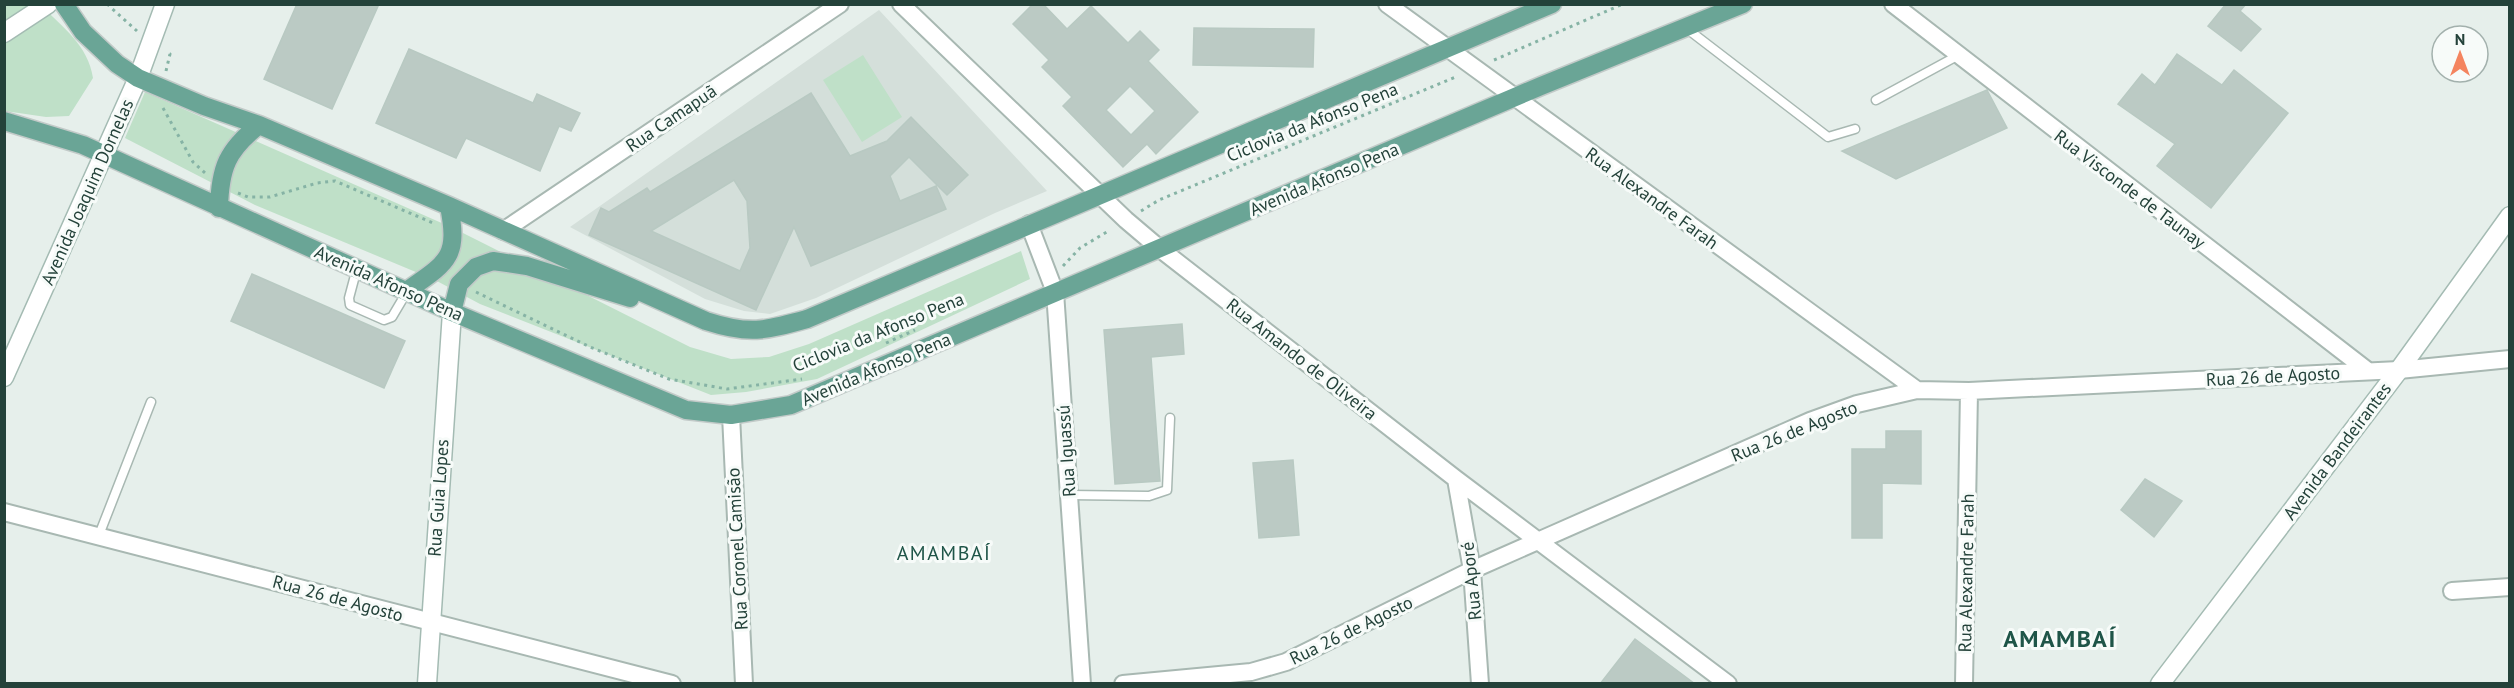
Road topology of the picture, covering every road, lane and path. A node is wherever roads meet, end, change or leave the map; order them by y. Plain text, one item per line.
1 (48, 4) edge
2 (64, 4) edge
3 (107, 4) edge
4 (165, 4) edge
5 (840, 4) edge
6 (901, 4) edge
7 (1387, 4) edge
8 (1552, 4) edge
9 (1623, 4) edge
10 (1743, 4) edge
11 (1893, 4) edge
12 (1686, 28) junction
13 (4, 33) edge
14 (151, 42) junction
15 (1448, 48) junction
16 (1957, 56) junction
17 (1475, 68) junction
18 (138, 78) junction
19 (162, 89) junction
20 (1515, 99) junction
21 (1876, 100) dead end
22 (4, 121) edge
23 (259, 125) junction
24 (1855, 129) dead end
25 (104, 154) junction
26 (220, 185) junction
27 (1101, 195) junction
28 (449, 206) junction
29 (219, 208) junction
30 (2510, 216) edge
31 (1126, 220) junction
32 (1029, 224) junction
33 (503, 231) junction
34 (454, 236) junction
35 (1159, 248) junction
36 (357, 267) junction
37 (459, 284) junction
38 (1053, 284) junction
39 (408, 290) junction
40 (452, 312) junction
41 (706, 321) junction
42 (920, 329) dead end
43 (877, 347) dead end
44 (2510, 358) edge
45 (2399, 370) junction
46 (2368, 371) junction
47 (813, 375) dead end
48 (4, 377) edge
49 (1917, 390) junction
50 (1969, 391) junction
51 (151, 402) dead end
52 (731, 415) junction
53 (1170, 418) dead end
54 (1456, 479) junction
55 (1069, 495) junction
56 (4, 512) edge
57 (99, 535) junction
58 (1539, 540) junction
59 (1472, 570) junction
60 (2510, 587) edge
61 (2452, 591) dead end
62 (429, 622) junction
63 (427, 684) edge
64 (672, 684) edge
65 (744, 684) edge
66 (1082, 684) edge
67 (1124, 684) edge
68 (1480, 684) edge
69 (1728, 684) edge
70 (1964, 684) edge
71 (2160, 684) edge

1 - 13 main road
2 - 18 main road
3 - 14 path
4 - 14 main road, Avenida Joaquim Dornelas
5 - 33 street, Rua Camapuã
6 - 27 street, Rua Amando de Oliveira
7 - 15 street, Rua Alexandre Farah
8 - 15 main road
9 - 17 path, Ciclovia da Afonso Pena
10 - 12 main road, Avenida Afonso Pena
11 - 16 street, Rua Visconde de Taunay
12 - 20 main road, Avenida Afonso Pena
12 - 24 lane
14 - 18 main road, Avenida Joaquim Dornelas
14 - 19 path
15 - 17 street, Rua Alexandre Farah
15 - 27 main road
16 - 21 lane
16 - 46 street, Rua Visconde de Taunay
17 - 20 street, Rua Alexandre Farah
17 - 31 path, Ciclovia da Afonso Pena
18 - 19 main road
18 - 25 main road, Avenida Joaquim Dornelas
19 - 23 main road
19 - 26 path
20 - 35 main road, Avenida Afonso Pena
20 - 49 street, Rua Alexandre Farah
22 - 25 main road, Avenida Afonso Pena
23 - 26 main road
23 - 28 main road
25 - 29 main road, Avenida Afonso Pena
25 - 48 main road, Avenida Joaquim Dornelas
26 - 29 main road
26 - 34 path
27 - 31 street, Rua Amando de Oliveira
27 - 32 main road
28 - 33 main road
28 - 34 main road
29 - 36 main road, Avenida Afonso Pena
30 - 45 main road, Avenida Bandeirantes
31 - 35 street, Rua Amando de Oliveira
31 - 38 path, Ciclovia da Afonso Pena
32 - 38 street, Rua Iguassú
32 - 41 main road
33 - 41 main road
34 - 39 main road
35 - 38 main road, Avenida Afonso Pena
35 - 54 street, Rua Amando de Oliveira
36 - 39 main road, Avenida Afonso Pena
36 - 39 lane
37 - 40 main road
37 - 41 main road
37 - 47 path, Ciclovia da Afonso Pena
38 - 52 main road, Avenida Afonso Pena
38 - 55 street, Rua Iguassú
39 - 40 main road, Avenida Afonso Pena
40 - 52 main road, Avenida Afonso Pena
40 - 62 main road, Rua Guia Lopes
42 - 43 path, Ciclovia da Afonso Pena
44 - 45 street, Rua 26 de Agosto
45 - 46 street, Rua 26 de Agosto
45 - 71 main road, Avenida Bandeirantes
46 - 50 street, Rua 26 de Agosto
49 - 50 street, Rua 26 de Agosto
49 - 58 street, Rua 26 de Agosto
50 - 70 street, Rua Alexandre Farah
51 - 57 lane
52 - 65 street, Rua Coronel Camisão
53 - 55 lane
54 - 58 street, Rua Amando de Oliveira
54 - 59 street, Rua Aporé
55 - 66 street, Rua Iguassú
56 - 57 street, Rua 26 de Agosto
57 - 62 street, Rua 26 de Agosto
58 - 59 street, Rua 26 de Agosto
58 - 69 street, Rua Amando de Oliveira
59 - 67 street, Rua 26 de Agosto
59 - 68 street, Rua Aporé
60 - 61 street
62 - 63 main road, Rua Guia Lopes
62 - 64 street, Rua 26 de Agosto

